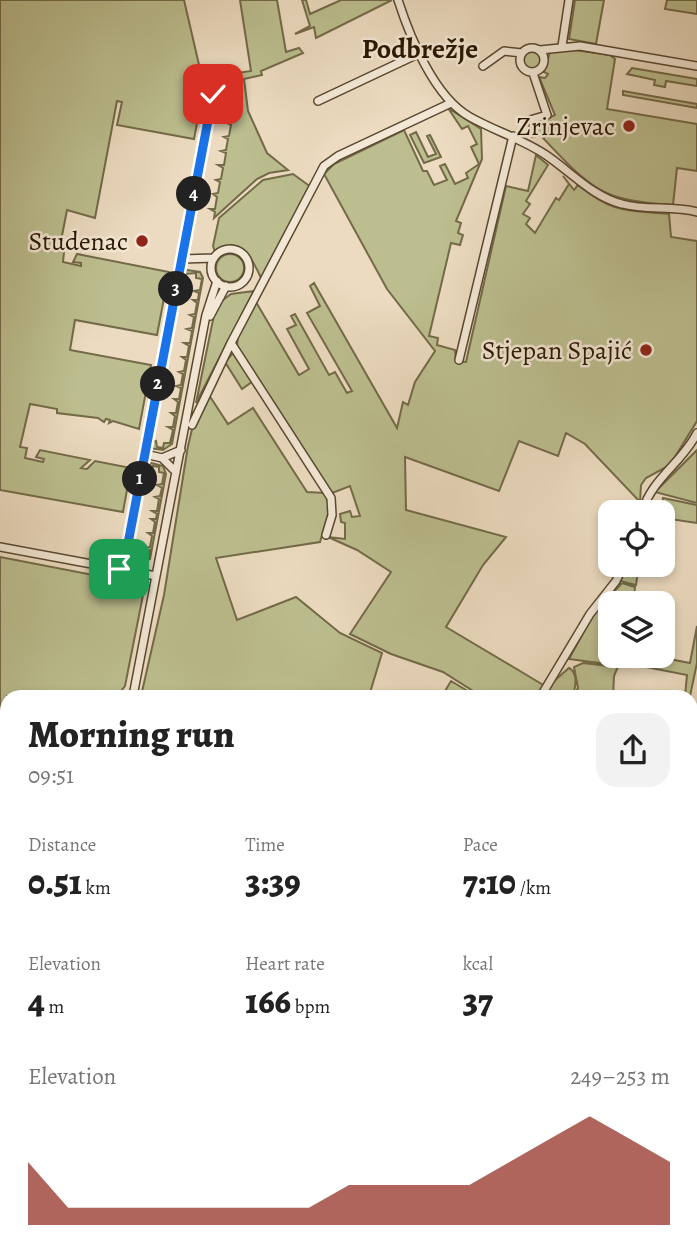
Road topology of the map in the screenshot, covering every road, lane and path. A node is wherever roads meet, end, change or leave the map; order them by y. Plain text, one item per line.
1 (398, 0) edge
2 (569, 0) edge
3 (562, 46) junction
4 (540, 50) junction
5 (420, 53) junction
6 (522, 53) junction
7 (484, 66) dead end
8 (697, 66) edge
9 (533, 73) junction
10 (213, 94) dead end
11 (318, 101) dead end
12 (451, 103) junction
13 (530, 120) dead end
14 (513, 136) junction
15 (697, 212) edge
16 (214, 258) junction
17 (185, 259) junction
18 (212, 270) junction
19 (217, 281) junction
20 (226, 286) junction
21 (204, 332) junction
22 (231, 343) junction
23 (458, 360) dead end
24 (192, 425) dead end
25 (697, 433) edge
26 (181, 450) junction
27 (145, 454) junction
28 (162, 458) junction
29 (176, 472) junction
30 (646, 500) edge
31 (326, 535) dead end
32 (0, 547) edge
33 (123, 570) junction
34 (156, 576) junction
35 (618, 577) edge
36 (134, 690) edge
37 (545, 690) edge

1 - 5 street
2 - 3 street
3 - 4 street
3 - 8 street
4 - 6 street
4 - 9 street
5 - 11 street
5 - 12 street
6 - 7 street
6 - 9 street
9 - 13 street
10 - 17 street
12 - 14 street
12 - 22 street
14 - 15 street
14 - 23 street
16 - 17 street
16 - 18 street
16 - 20 street
17 - 18 street
17 - 27 street
18 - 19 street
19 - 20 street
19 - 21 street
20 - 21 street
21 - 26 street
22 - 24 street
22 - 31 street
25 - 30 street
26 - 28 street
26 - 29 street
27 - 28 street
27 - 33 street
28 - 29 street
29 - 34 street
32 - 33 street
33 - 34 street
34 - 36 street
35 - 37 street

